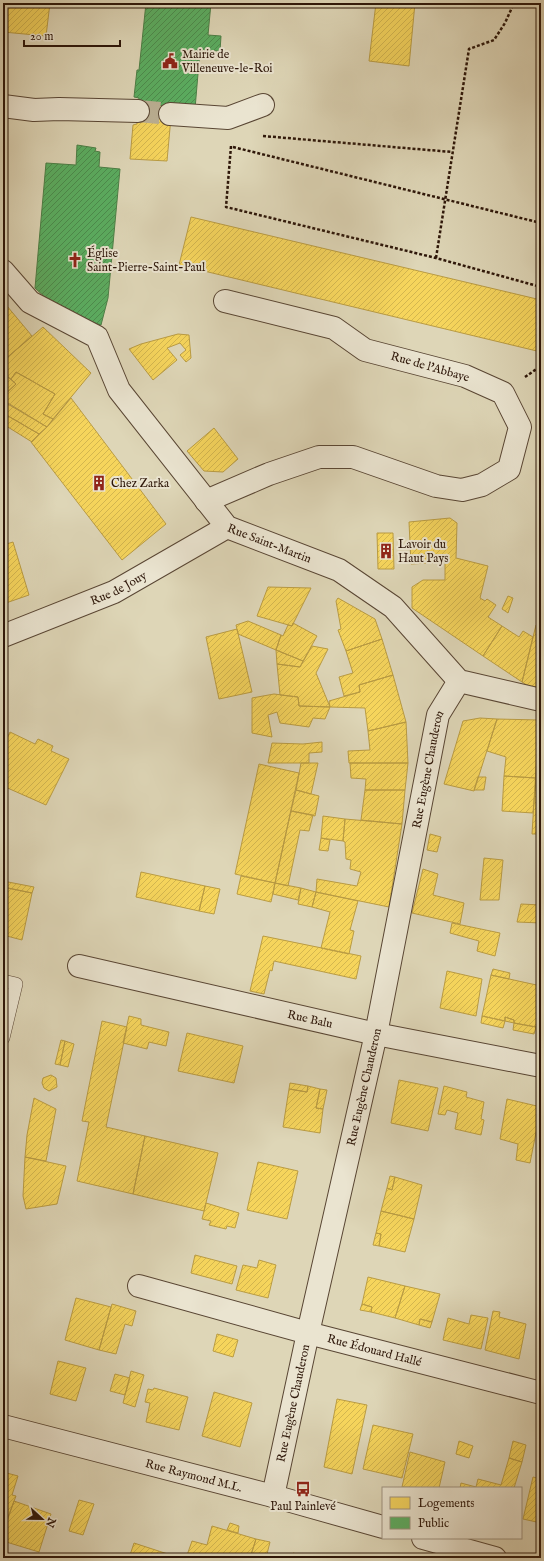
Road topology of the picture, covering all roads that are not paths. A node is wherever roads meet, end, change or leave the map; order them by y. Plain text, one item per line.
1 (262, 105) dead end
2 (3, 106) edge
3 (138, 111) tunnel mouth
4 (170, 114) tunnel mouth
5 (3, 271) edge
6 (224, 301) dead end
7 (206, 501) junction
8 (227, 527) junction
9 (3, 636) edge
10 (459, 681) junction
11 (541, 700) edge
12 (79, 966) dead end
13 (3, 981) edge
14 (376, 1034) junction
15 (3, 1038) edge
16 (541, 1066) edge
17 (139, 1286) dead end
18 (308, 1333) junction
19 (541, 1393) edge
20 (3, 1426) edge
21 (274, 1496) junction
22 (382, 1527) edge
23 (427, 1539) edge
24 (495, 1558) edge

1 - 4 street
2 - 3 street
5 - 7 street, Rue Saint-Martin
6 - 7 street, Rue de l'Abbaye
7 - 8 street, Rue Saint-Martin
8 - 9 street, Rue de Jouy
8 - 10 street, Rue Saint-Martin
10 - 11 street
10 - 14 street, Rue Eugène Chauderon
12 - 14 street, Rue Balu
13 - 15 lane
14 - 16 street, Rue Balu
14 - 18 street, Rue Eugène Chauderon
17 - 18 street, Rue Édouard Hallé
18 - 19 street, Rue Édouard Hallé
18 - 21 street, Rue Eugène Chauderon
20 - 21 street, Rue Raymond M.L.
21 - 22 street, Rue Raymond M.L.
23 - 24 street

